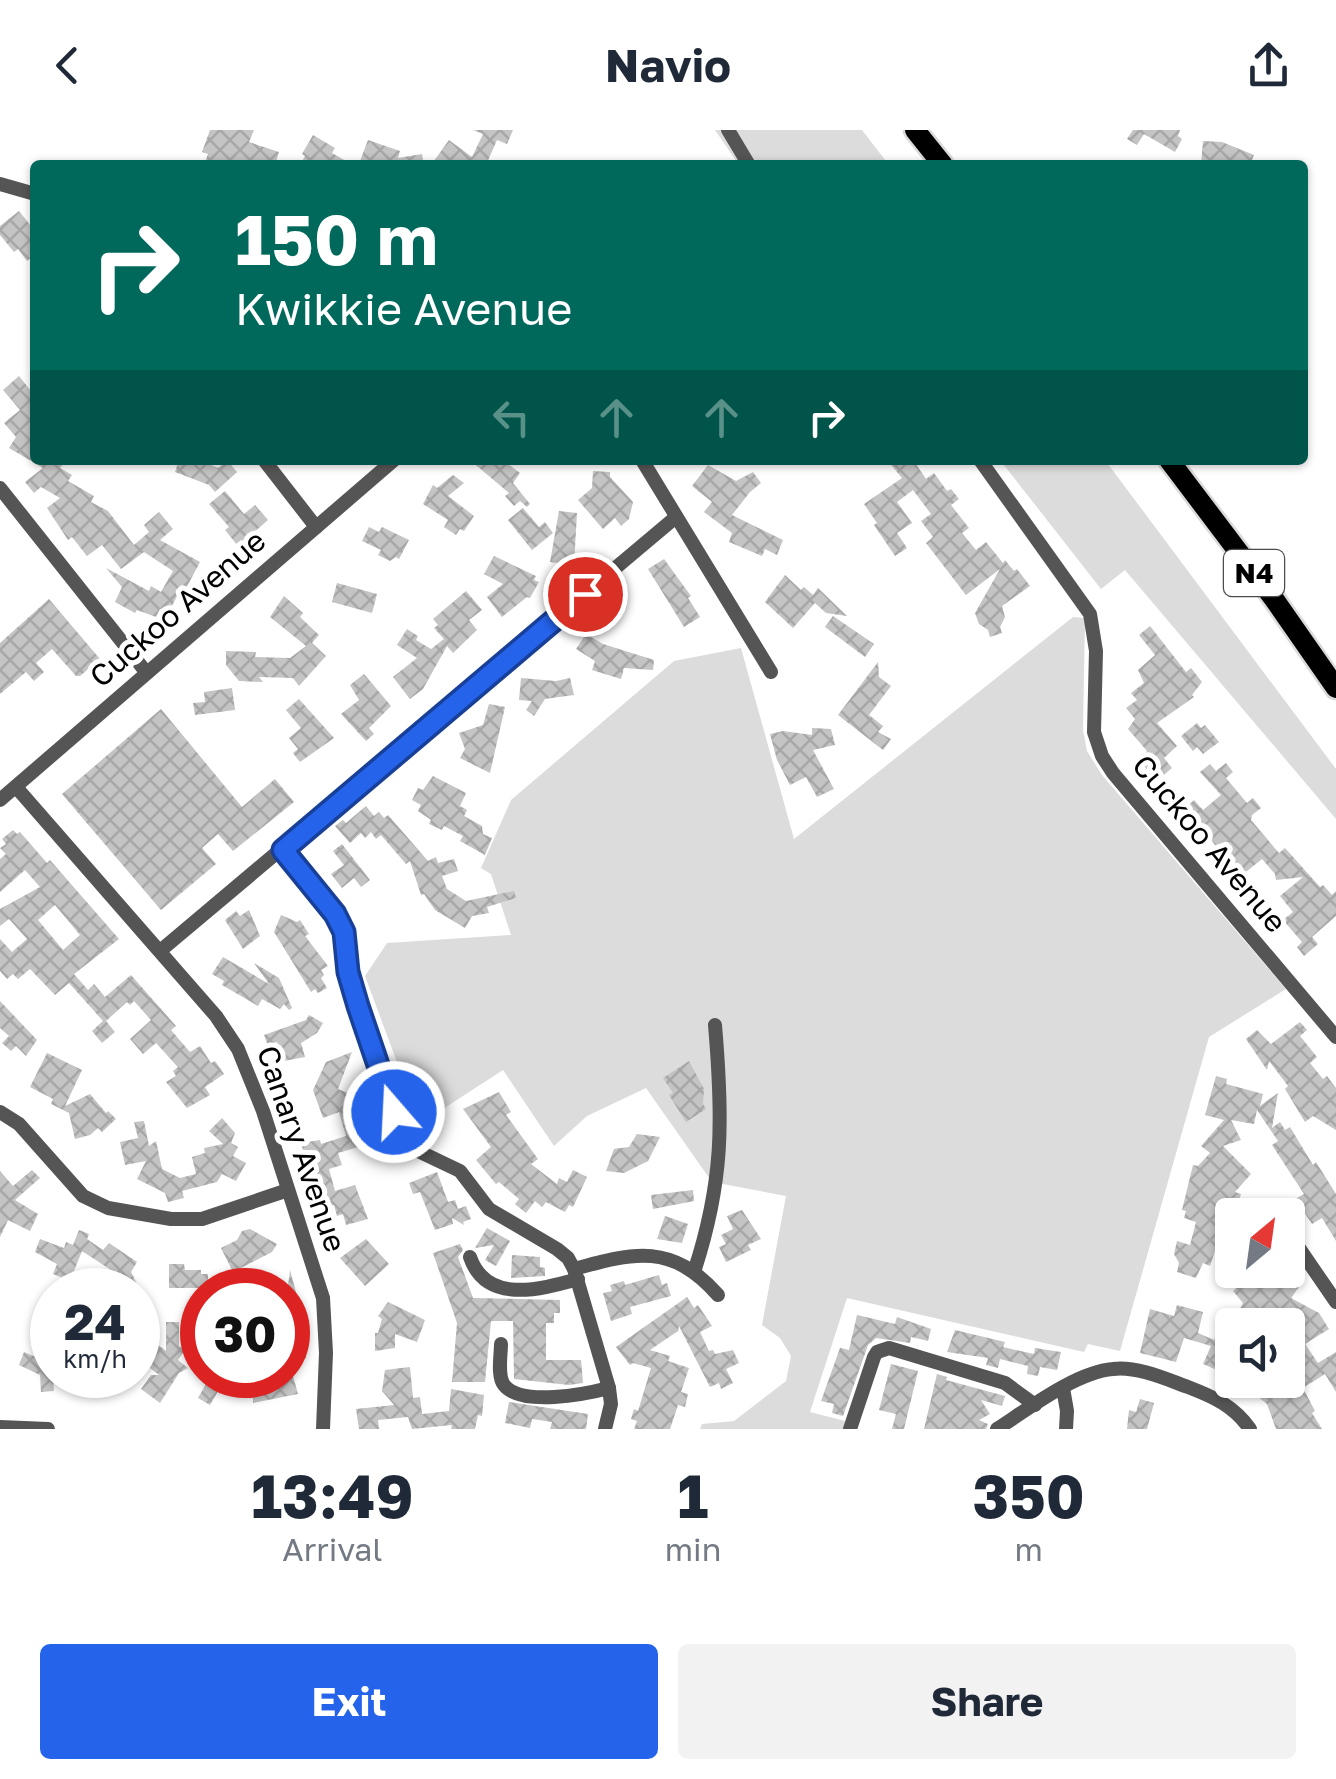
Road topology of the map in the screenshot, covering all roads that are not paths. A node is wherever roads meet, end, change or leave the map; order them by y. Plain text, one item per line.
1 (728, 130) edge
2 (915, 130) edge
3 (745, 160) edge
4 (939, 160) edge
5 (0, 184) edge
6 (30, 193) edge
7 (268, 465) edge
8 (388, 465) edge
9 (645, 465) edge
10 (984, 465) edge
11 (1173, 465) edge
12 (2, 493) edge
13 (676, 518) junction
14 (316, 526) junction
15 (146, 672) junction
16 (771, 672) dead end
17 (1336, 688) edge
18 (16, 787) junction
19 (0, 800) edge
20 (283, 850) junction
21 (160, 951) junction
22 (715, 1025) dead end
23 (1336, 1037) edge
24 (0, 1112) edge
25 (288, 1190) junction
26 (470, 1257) dead end
27 (1305, 1257) edge
28 (694, 1272) junction
29 (576, 1274) junction
30 (718, 1295) dead end
31 (1336, 1302) edge
32 (501, 1344) dead end
33 (609, 1388) junction
34 (1063, 1388) junction
35 (1035, 1405) junction
36 (0, 1428) edge
37 (48, 1429) edge
38 (323, 1429) edge
39 (604, 1429) edge
40 (850, 1429) edge
41 (998, 1429) edge
42 (1066, 1429) edge
43 (1250, 1429) edge

1 - 3 street
2 - 4 highway
5 - 6 street
7 - 14 street
8 - 14 street, Cuckoo Avenue
9 - 13 street
10 - 23 street, Cuckoo Avenue
11 - 17 highway, N4
12 - 15 street
13 - 16 street
13 - 20 street
14 - 15 street, Cuckoo Avenue
15 - 18 street, Cuckoo Avenue
18 - 19 street, Cuckoo Avenue
18 - 21 street, Canary Avenue
20 - 21 street
20 - 29 street
21 - 25 street, Canary Avenue
22 - 28 street
24 - 25 street
25 - 38 street, Canary Avenue
26 - 29 street
27 - 31 street
28 - 29 street
28 - 30 street
29 - 33 street
32 - 33 street
33 - 39 street
34 - 35 street
34 - 42 street
34 - 43 street
35 - 40 street
35 - 41 street
36 - 37 street

